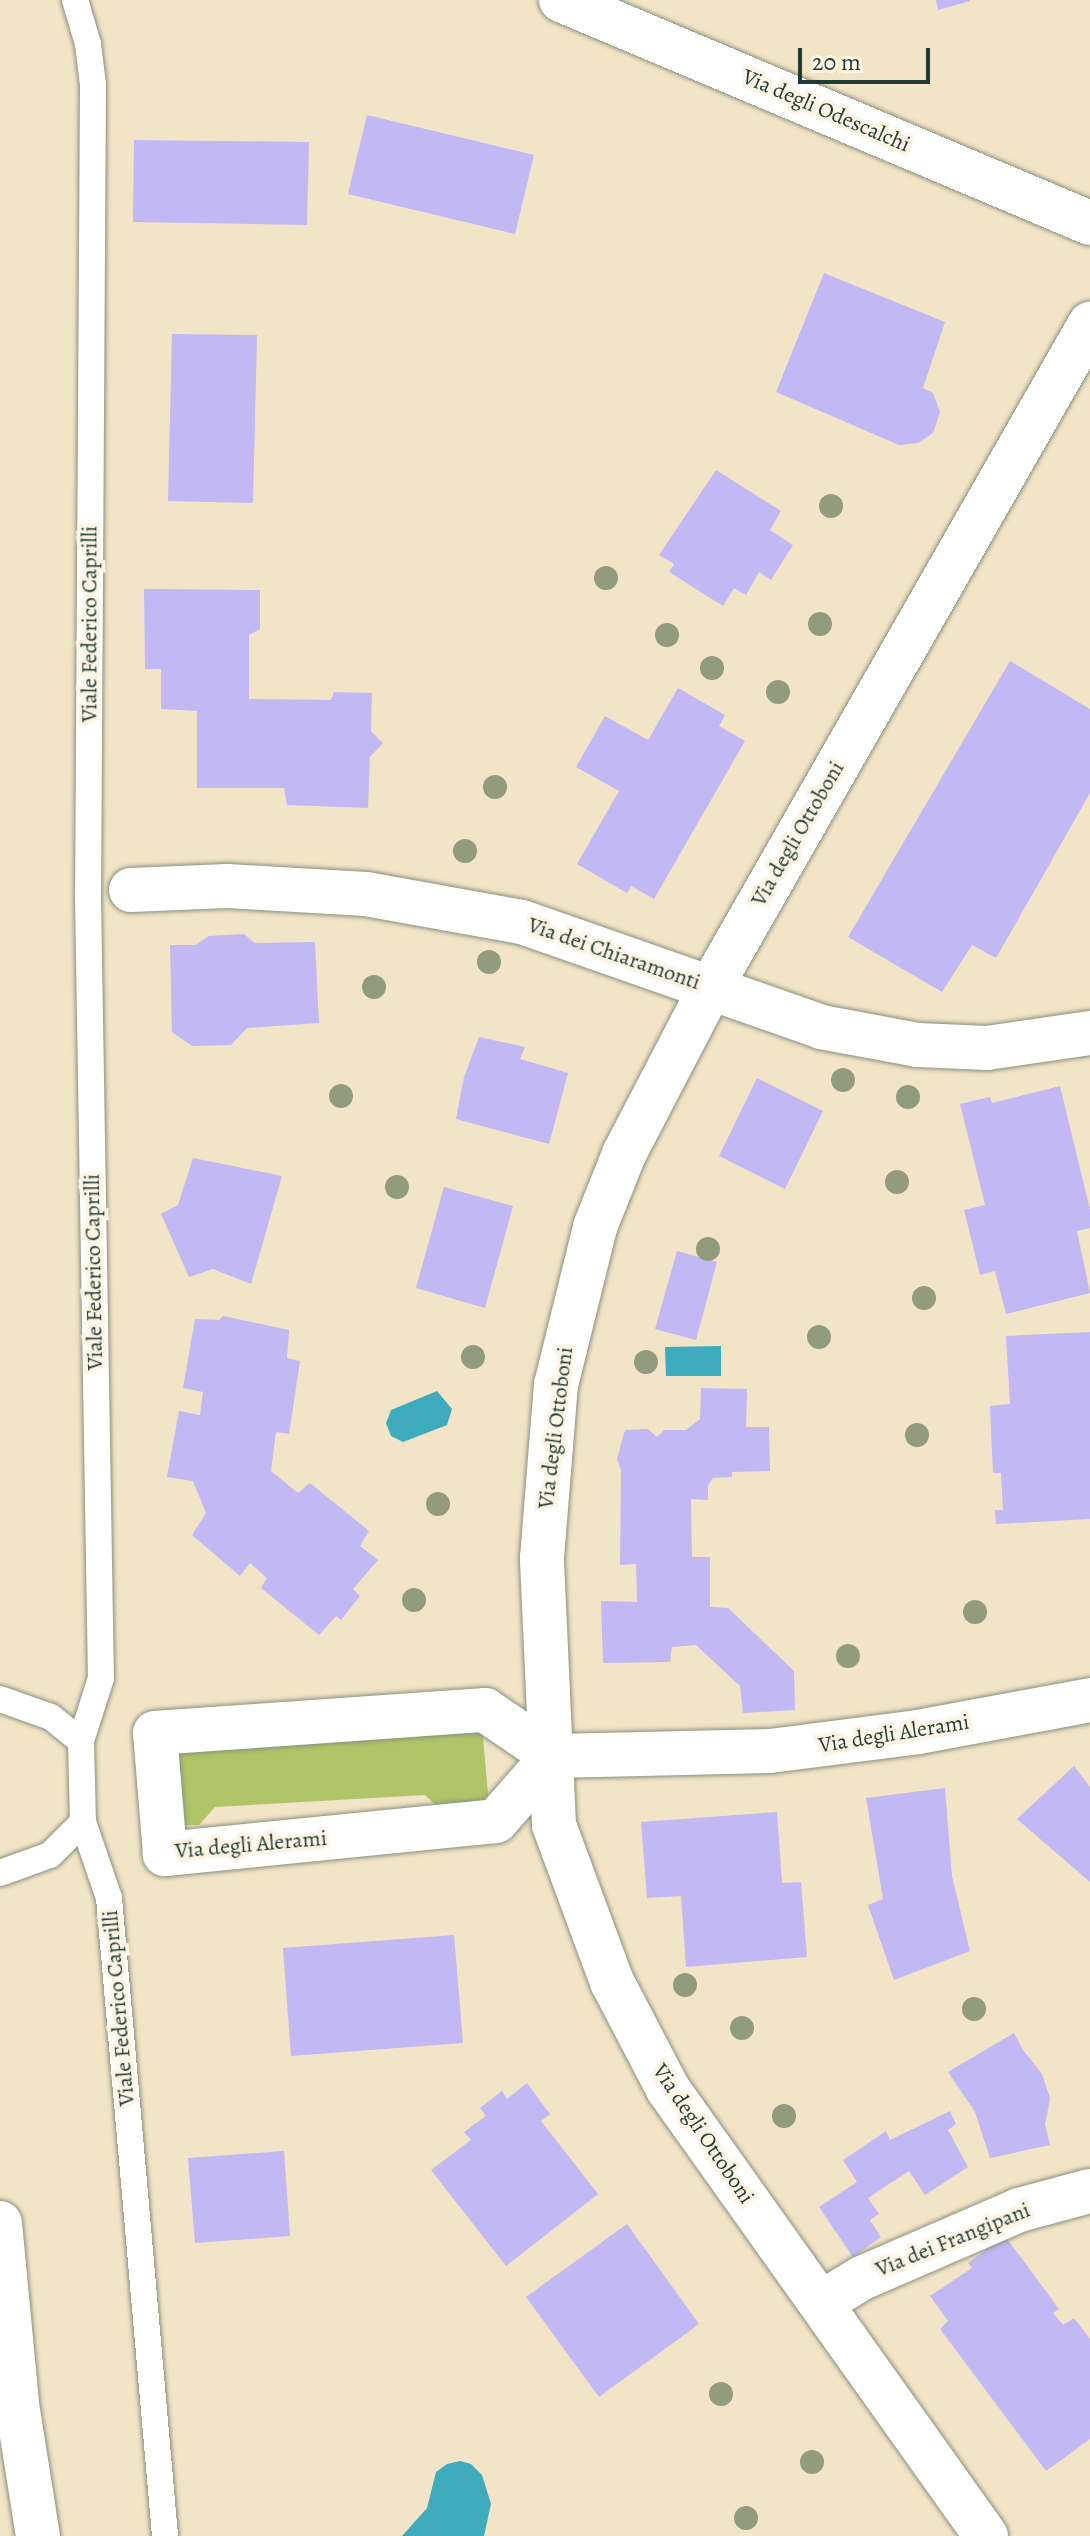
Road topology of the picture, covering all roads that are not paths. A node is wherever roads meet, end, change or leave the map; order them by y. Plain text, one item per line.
1 (75, 0) edge
2 (561, 0) edge
3 (1090, 223) edge
4 (1090, 324) edge
5 (131, 890) dead end
6 (711, 987) junction
7 (1090, 1033) edge
8 (0, 1699) edge
9 (1090, 1700) edge
10 (81, 1741) junction
11 (553, 1756) junction
12 (83, 1822) junction
13 (0, 1873) edge
14 (1090, 2191) edge
15 (0, 2223) edge
16 (821, 2303) junction
17 (38, 2536) edge
18 (165, 2536) edge
19 (986, 2536) edge

1 - 10 lane, Viale Federico Caprilli
2 - 3 street, Via degli Odescalchi
4 - 6 street, Via degli Ottoboni
5 - 6 street, Via dei Chiaramonti
6 - 7 street, Via dei Chiaramonti
6 - 11 street, Via degli Ottoboni
8 - 10 lane
9 - 11 street, Via degli Alerami
10 - 12 lane, Viale Federico Caprilli
11 - 11 street, Via degli Alerami
11 - 16 street, Via degli Ottoboni
12 - 13 lane
12 - 18 lane, Viale Federico Caprilli
14 - 16 street, Via dei Frangipani
15 - 17 street
16 - 19 street, Via degli Ottoboni

